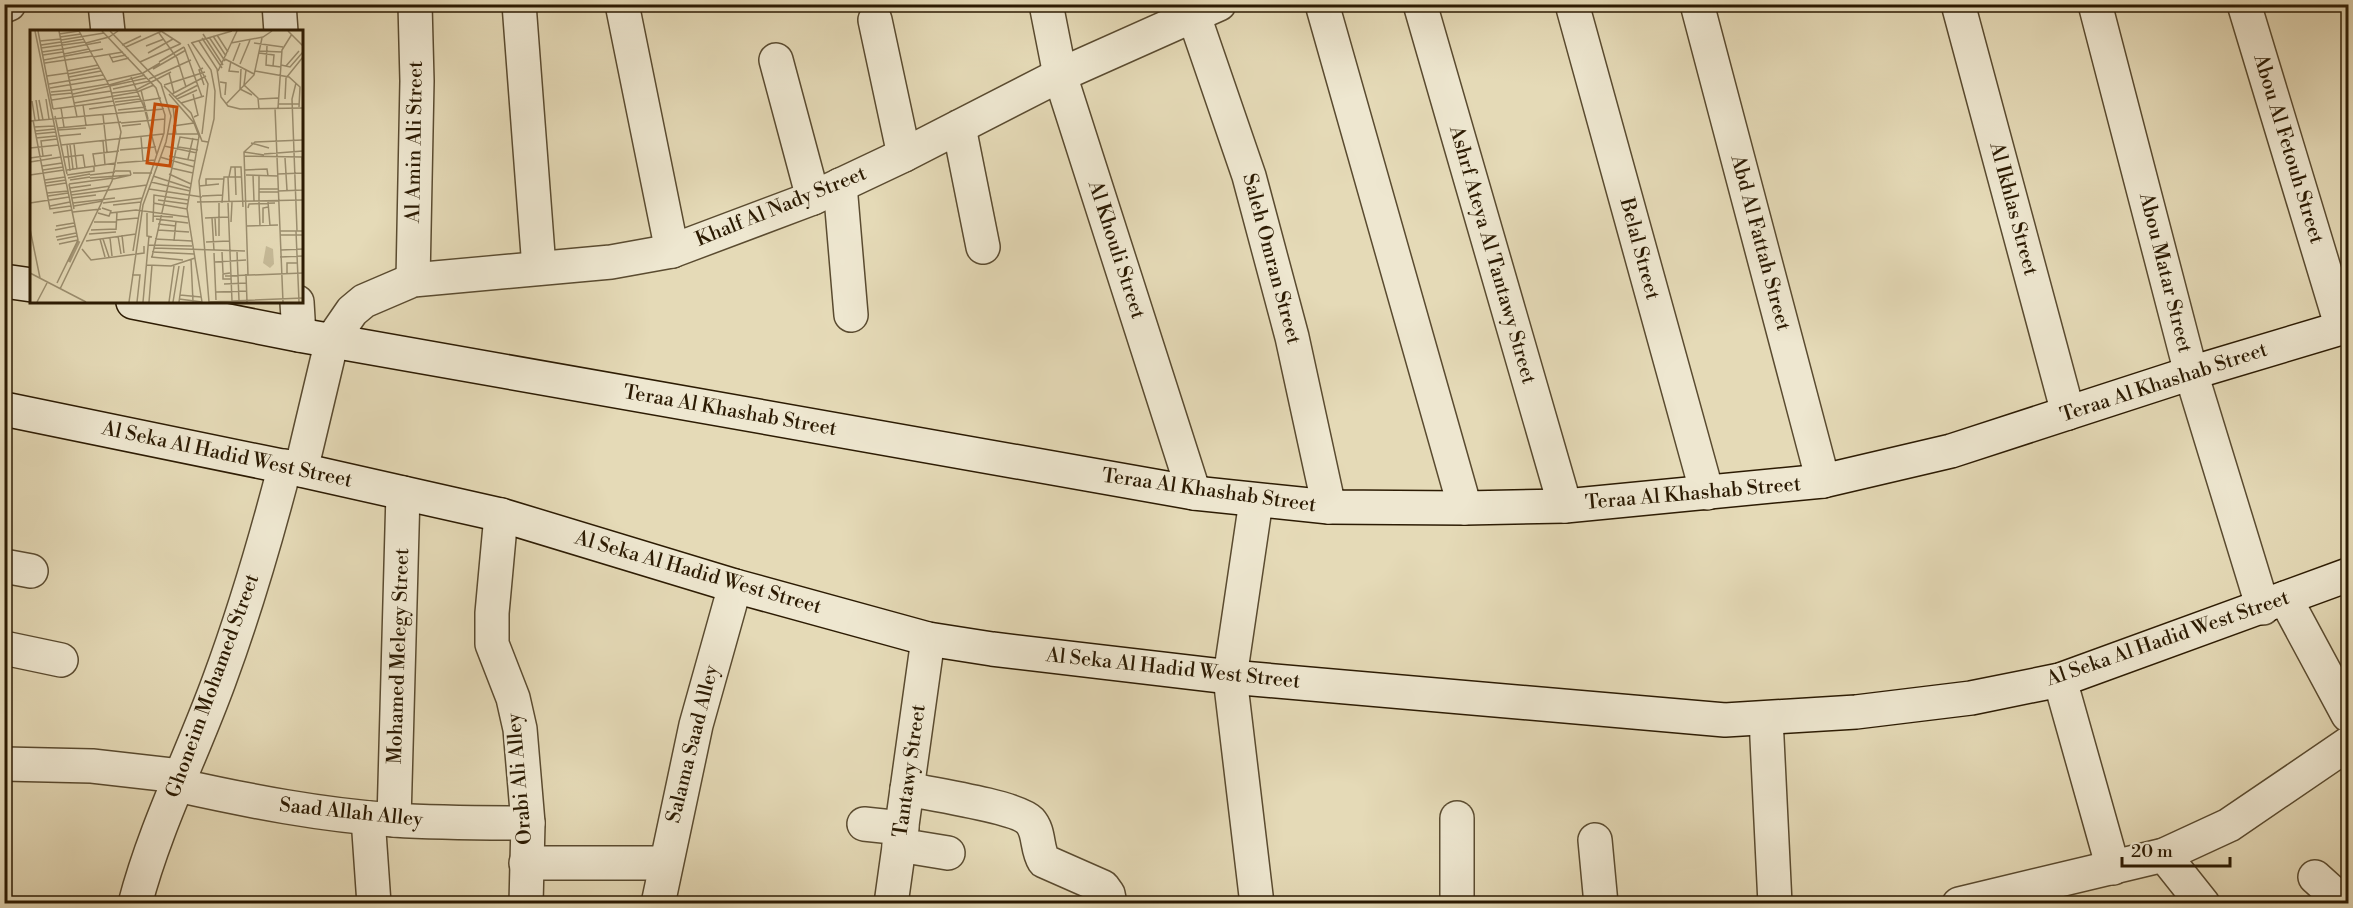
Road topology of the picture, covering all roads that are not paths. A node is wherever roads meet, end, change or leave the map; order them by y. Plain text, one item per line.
1 (9, 4) edge
2 (105, 4) edge
3 (279, 4) edge
4 (415, 4) edge
5 (519, 4) edge
6 (622, 4) edge
7 (1046, 4) edge
8 (1322, 4) edge
9 (1420, 4) edge
10 (1572, 4) edge
11 (1697, 4) edge
12 (1958, 4) edge
13 (2095, 4) edge
14 (2244, 4) edge
15 (4, 6) edge
16 (1206, 10) edge
17 (875, 20) dead end
18 (108, 30) edge
19 (281, 30) edge
20 (776, 60) dead end
21 (1060, 75) junction
22 (959, 127) junction
23 (904, 155) junction
24 (826, 192) junction
25 (983, 247) dead end
26 (672, 251) junction
27 (539, 268) junction
28 (413, 280) junction
29 (4, 281) edge
30 (30, 285) edge
31 (144, 303) edge
32 (297, 303) edge
33 (851, 315) dead end
34 (2345, 327) edge
35 (299, 335) junction
36 (332, 340) junction
37 (2191, 373) junction
38 (4, 409) edge
39 (2068, 413) junction
40 (293, 468) junction
41 (1823, 481) junction
42 (404, 492) junction
43 (1194, 493) junction
44 (1707, 493) junction
45 (1256, 501) junction
46 (1565, 506) junction
47 (1329, 507) junction
48 (1465, 508) junction
49 (501, 515) junction
50 (2349, 575) edge
51 (735, 586) junction
52 (2274, 603) junction
53 (928, 639) junction
54 (4, 648) edge
55 (62, 660) dead end
56 (1230, 677) junction
57 (2060, 680) junction
58 (2349, 715) edge
59 (1766, 718) junction
60 (2349, 744) edge
61 (4, 764) edge
62 (178, 781) junction
63 (907, 789) junction
64 (1457, 818) dead end
65 (381, 819) junction
66 (528, 823) junction
67 (864, 824) dead end
68 (901, 836) junction
69 (1595, 840) dead end
70 (948, 853) dead end
71 (2164, 855) junction
72 (526, 862) junction
73 (665, 863) junction
74 (2113, 868) junction
75 (2315, 877) dead end
76 (135, 903) edge
77 (374, 903) edge
78 (526, 903) edge
79 (658, 903) edge
80 (891, 903) edge
81 (1110, 903) edge
82 (1257, 903) edge
83 (1457, 903) edge
84 (1601, 903) edge
85 (1775, 903) edge
86 (1959, 903) edge
87 (2203, 903) edge
88 (2345, 903) edge

1 - 15 street
2 - 18 street
3 - 19 street
4 - 28 street, Al Amin Ali Street
5 - 27 street
6 - 26 street
7 - 21 street, Al Khouli Street
8 - 48 street
9 - 46 street, Ashrf Ateya Al Tantawy Street
10 - 44 street, Belal Street
11 - 41 street, Abd Al Fattah Street
12 - 39 street, Al Ikhlas Street
13 - 37 street, Abou Matar Street
14 - 34 street, Abou Al Fetouh Street
16 - 21 street, Khalf Al Nady Street
16 - 47 street, Saleh Omran Street
17 - 23 street
20 - 24 street
21 - 22 street, Khalf Al Nady Street
21 - 43 street, Al Khouli Street
22 - 23 street, Khalf Al Nady Street
22 - 25 street
23 - 24 street, Khalf Al Nady Street
24 - 26 street, Khalf Al Nady Street
24 - 33 street
26 - 27 street, Khalf Al Nady Street
27 - 28 street, Khalf Al Nady Street
28 - 36 street, Khalf Al Nady Street
29 - 30 street
31 - 35 street, Teraa Al Khashab Street
32 - 35 street
34 - 37 street, Teraa Al Khashab Street
35 - 36 street, Teraa Al Khashab Street
36 - 40 street, Ghoneim Mohamed Street
36 - 43 street, Teraa Al Khashab Street
37 - 39 street, Teraa Al Khashab Street
37 - 52 street, Abou Matar Street
38 - 40 street, Al Seka Al Hadid West Street
39 - 41 street, Teraa Al Khashab Street
40 - 42 street, Al Seka Al Hadid West Street
40 - 62 street, Ghoneim Mohamed Street
41 - 44 street, Teraa Al Khashab Street
42 - 49 street, Al Seka Al Hadid West Street
42 - 65 street, Mohamed Melegy Street
43 - 45 street, Teraa Al Khashab Street
44 - 46 street, Teraa Al Khashab Street
45 - 47 street, Teraa Al Khashab Street
45 - 56 street
46 - 48 street, Teraa Al Khashab Street
47 - 48 street, Teraa Al Khashab Street
49 - 51 street, Al Seka Al Hadid West Street
49 - 66 street, Orabi Ali Alley
50 - 52 street, Al Seka Al Hadid West Street
51 - 53 street, Al Seka Al Hadid West Street
51 - 73 street, Salama Saad Alley
52 - 57 street, Al Seka Al Hadid West Street
52 - 58 street, Abou Matar Street
53 - 56 street, Al Seka Al Hadid West Street
53 - 63 street, Tantawy Street
54 - 55 street
56 - 59 street, Al Seka Al Hadid West Street
56 - 82 street
57 - 59 street, Al Seka Al Hadid West Street
57 - 74 street
59 - 85 street
60 - 71 street
61 - 62 street, Saad Allah Alley
62 - 65 street, Saad Allah Alley
62 - 76 street, Ghoneim Mohamed Street
63 - 68 street, Tantawy Street
63 - 81 street
64 - 83 street
65 - 66 street, Saad Allah Alley
65 - 77 street, Mohamed Melegy Street
66 - 72 street, Orabi Ali Alley
67 - 68 street
68 - 70 street
68 - 80 street, Tantawy Street
69 - 84 street
71 - 74 street
71 - 87 street
72 - 73 street
72 - 78 street, Orabi Ali Alley
73 - 79 street, Salama Saad Alley
74 - 86 street
75 - 88 street

